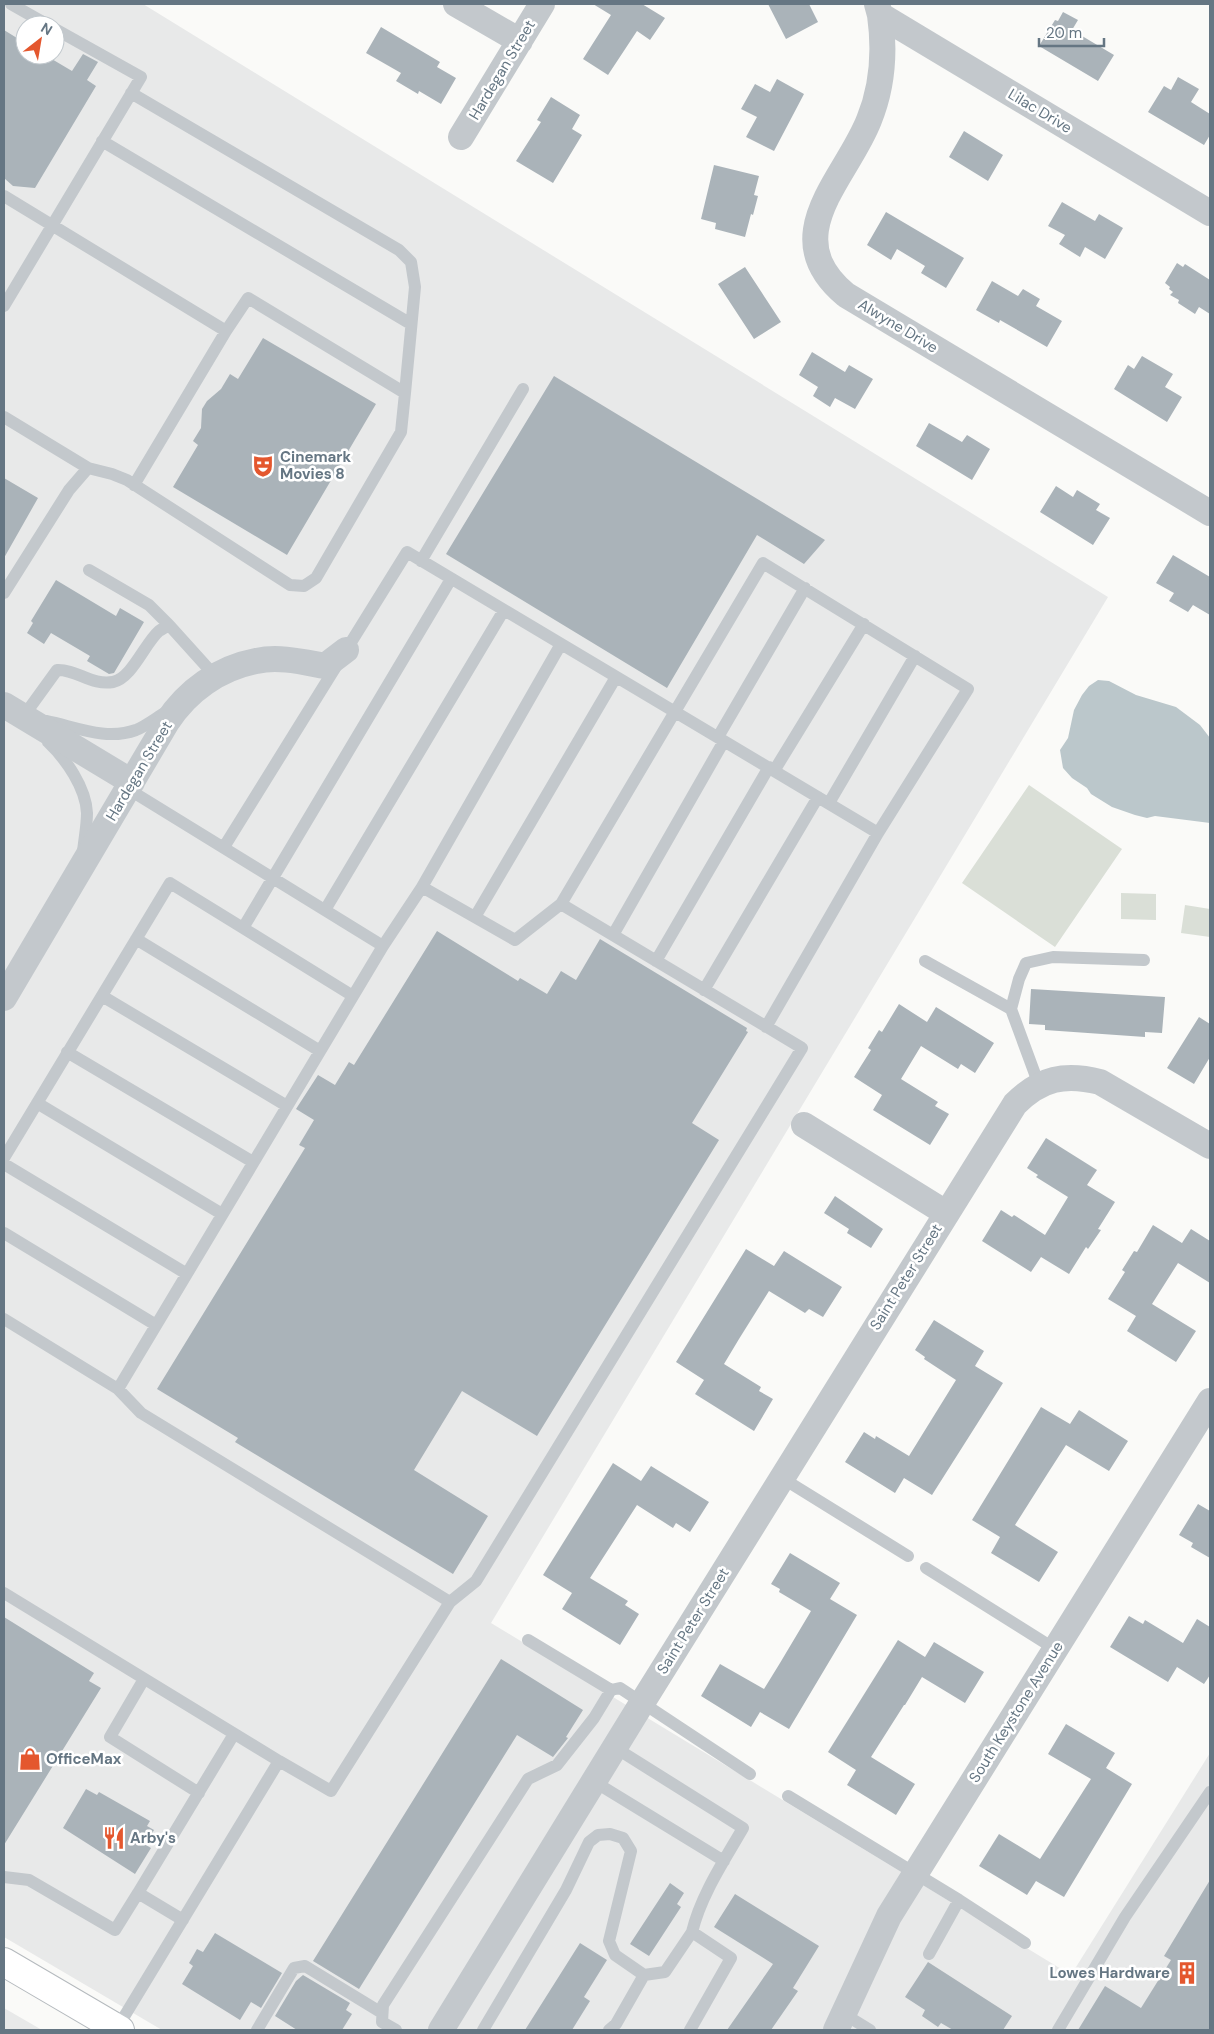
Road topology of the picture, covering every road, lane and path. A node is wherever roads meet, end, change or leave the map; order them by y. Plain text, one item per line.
1 (11, 4) edge
2 (456, 4) edge
3 (542, 4) edge
4 (879, 10) edge
5 (30, 15) edge
6 (65, 35) edge
7 (520, 41) junction
8 (131, 93) junction
9 (461, 137) dead end
10 (102, 140) junction
11 (4, 196) edge
12 (1210, 213) edge
13 (51, 225) junction
14 (4, 306) edge
15 (411, 324) junction
16 (226, 331) junction
17 (523, 388) dead end
18 (405, 393) junction
19 (4, 417) edge
20 (88, 468) junction
21 (134, 485) junction
22 (1210, 513) edge
23 (421, 561) junction
24 (89, 570) dead end
25 (451, 579) junction
26 (6, 586) edge
27 (805, 588) junction
28 (504, 610) junction
29 (864, 624) junction
30 (169, 625) junction
31 (561, 644) junction
32 (346, 650) junction
33 (914, 656) junction
34 (215, 676) junction
35 (616, 677) junction
36 (183, 702) junction
37 (14, 711) edge
38 (674, 712) junction
39 (721, 739) junction
40 (772, 769) junction
41 (130, 786) junction
42 (824, 800) junction
43 (878, 834) junction
44 (224, 847) junction
45 (82, 867) junction
46 (273, 878) junction
47 (422, 887) junction
48 (561, 904) junction
49 (325, 910) junction
50 (476, 917) junction
51 (243, 928) junction
52 (613, 935) junction
53 (136, 939) junction
54 (383, 946) junction
55 (1144, 960) dead end
56 (656, 961) junction
57 (925, 961) dead end
58 (704, 990) junction
59 (102, 996) junction
60 (353, 996) junction
61 (4, 998) edge
62 (1011, 1009) junction
63 (766, 1027) junction
64 (67, 1052) junction
65 (320, 1052) junction
66 (1046, 1083) junction
67 (37, 1103) junction
68 (287, 1106) junction
69 (804, 1125) dead end
70 (1210, 1146) edge
71 (4, 1158) edge
72 (253, 1162) junction
73 (4, 1164) edge
74 (946, 1213) junction
75 (222, 1214) junction
76 (4, 1233) edge
77 (186, 1274) junction
78 (4, 1319) edge
79 (156, 1325) junction
80 (118, 1389) junction
81 (1210, 1401) edge
82 (782, 1478) junction
83 (908, 1556) dead end
84 (926, 1568) dead end
85 (4, 1593) edge
86 (450, 1602) junction
87 (528, 1640) dead end
88 (1055, 1649) junction
89 (144, 1679) junction
90 (611, 1690) junction
91 (642, 1703) junction
92 (234, 1734) junction
93 (614, 1747) junction
94 (279, 1761) junction
95 (750, 1774) dead end
96 (594, 1782) junction
97 (199, 1792) junction
98 (1210, 1792) edge
99 (788, 1796) dead end
100 (724, 1861) junction
101 (915, 1874) junction
102 (4, 1877) edge
103 (138, 1893) junction
104 (959, 1900) junction
105 (183, 1920) junction
106 (692, 1932) junction
107 (1026, 1943) dead end
108 (929, 1954) dead end
109 (4, 1962) edge
110 (644, 1975) junction
111 (380, 2022) edge
112 (840, 2022) edge
113 (617, 2028) edge
114 (261, 2029) edge
115 (118, 2030) edge
116 (396, 2030) edge
117 (441, 2030) edge
118 (483, 2030) edge
119 (690, 2030) edge
120 (870, 2030) edge
121 (1058, 2030) edge

1 - 5 lane
2 - 7 street
3 - 7 street, Hardegan Street
4 - 12 street, Lilac Drive
4 - 22 street, Alwyne Drive
6 - 8 lane
7 - 9 street, Hardegan Street
8 - 10 lane
8 - 15 lane
10 - 13 lane
10 - 15 lane
11 - 13 lane
13 - 14 lane
13 - 16 lane
15 - 18 lane
16 - 18 lane
16 - 21 lane
17 - 23 lane
18 - 21 lane
19 - 20 lane
20 - 21 lane
20 - 26 lane
23 - 25 lane
23 - 32 lane
24 - 30 lane
25 - 28 lane
25 - 46 lane
27 - 29 lane
27 - 38 lane
27 - 39 lane
28 - 31 lane
28 - 49 lane
29 - 33 lane
29 - 40 lane
30 - 34 lane
30 - 37 lane
31 - 35 lane
31 - 47 lane
32 - 34 street, Hardegan Street
32 - 44 lane
33 - 42 lane
33 - 43 lane
34 - 36 street, Hardegan Street
35 - 38 lane
35 - 50 lane
36 - 37 lane
36 - 41 street, Hardegan Street
37 - 41 street
37 - 45 lane
38 - 39 lane
38 - 48 lane
39 - 40 lane
39 - 52 lane
40 - 42 lane
40 - 56 lane
41 - 44 lane
41 - 45 street, Hardegan Street
42 - 43 lane
42 - 58 lane
43 - 63 lane
44 - 46 lane
45 - 61 street, Hardegan Street
46 - 49 lane
46 - 51 lane
47 - 50 lane
47 - 54 lane
48 - 50 lane
48 - 52 lane
49 - 54 lane
51 - 53 lane
51 - 60 lane
52 - 56 lane
53 - 59 lane
53 - 65 lane
54 - 60 lane
55 - 62 lane
56 - 58 lane
57 - 62 lane
58 - 63 lane
59 - 64 lane
59 - 68 lane
60 - 65 lane
62 - 66 lane
63 - 86 lane
64 - 67 lane
64 - 72 lane
65 - 68 lane
66 - 70 street
66 - 74 street, Saint Peter Street
67 - 71 lane
67 - 75 lane
68 - 72 lane
69 - 74 street, Saint Peter Street
72 - 75 lane
73 - 77 lane
74 - 82 street, Saint Peter Street
75 - 77 lane
76 - 79 lane
77 - 79 lane
78 - 80 lane
79 - 80 lane
80 - 86 lane
81 - 88 street, South Keystone Avenue
82 - 83 lane
82 - 91 street, Saint Peter Street
84 - 88 lane
85 - 89 lane
86 - 94 lane
87 - 90 lane
88 - 101 street, South Keystone Avenue
89 - 92 lane
89 - 97 lane
90 - 91 lane
90 - 111 lane
91 - 93 street, Saint Peter Street
91 - 95 lane
92 - 94 lane
92 - 97 lane
93 - 96 street, Saint Peter Street
93 - 100 lane
94 - 105 lane
96 - 100 lane
96 - 117 street, Saint Peter Street
97 - 103 lane
98 - 121 lane
99 - 101 lane
100 - 106 lane
101 - 104 lane
101 - 112 street, South Keystone Avenue
102 - 103 lane
103 - 105 lane
104 - 107 lane
104 - 108 lane
105 - 115 lane
106 - 110 lane
106 - 119 lane
109 - 115 main road
110 - 113 lane
110 - 118 lane
111 - 114 lane
111 - 116 lane
112 - 120 lane

